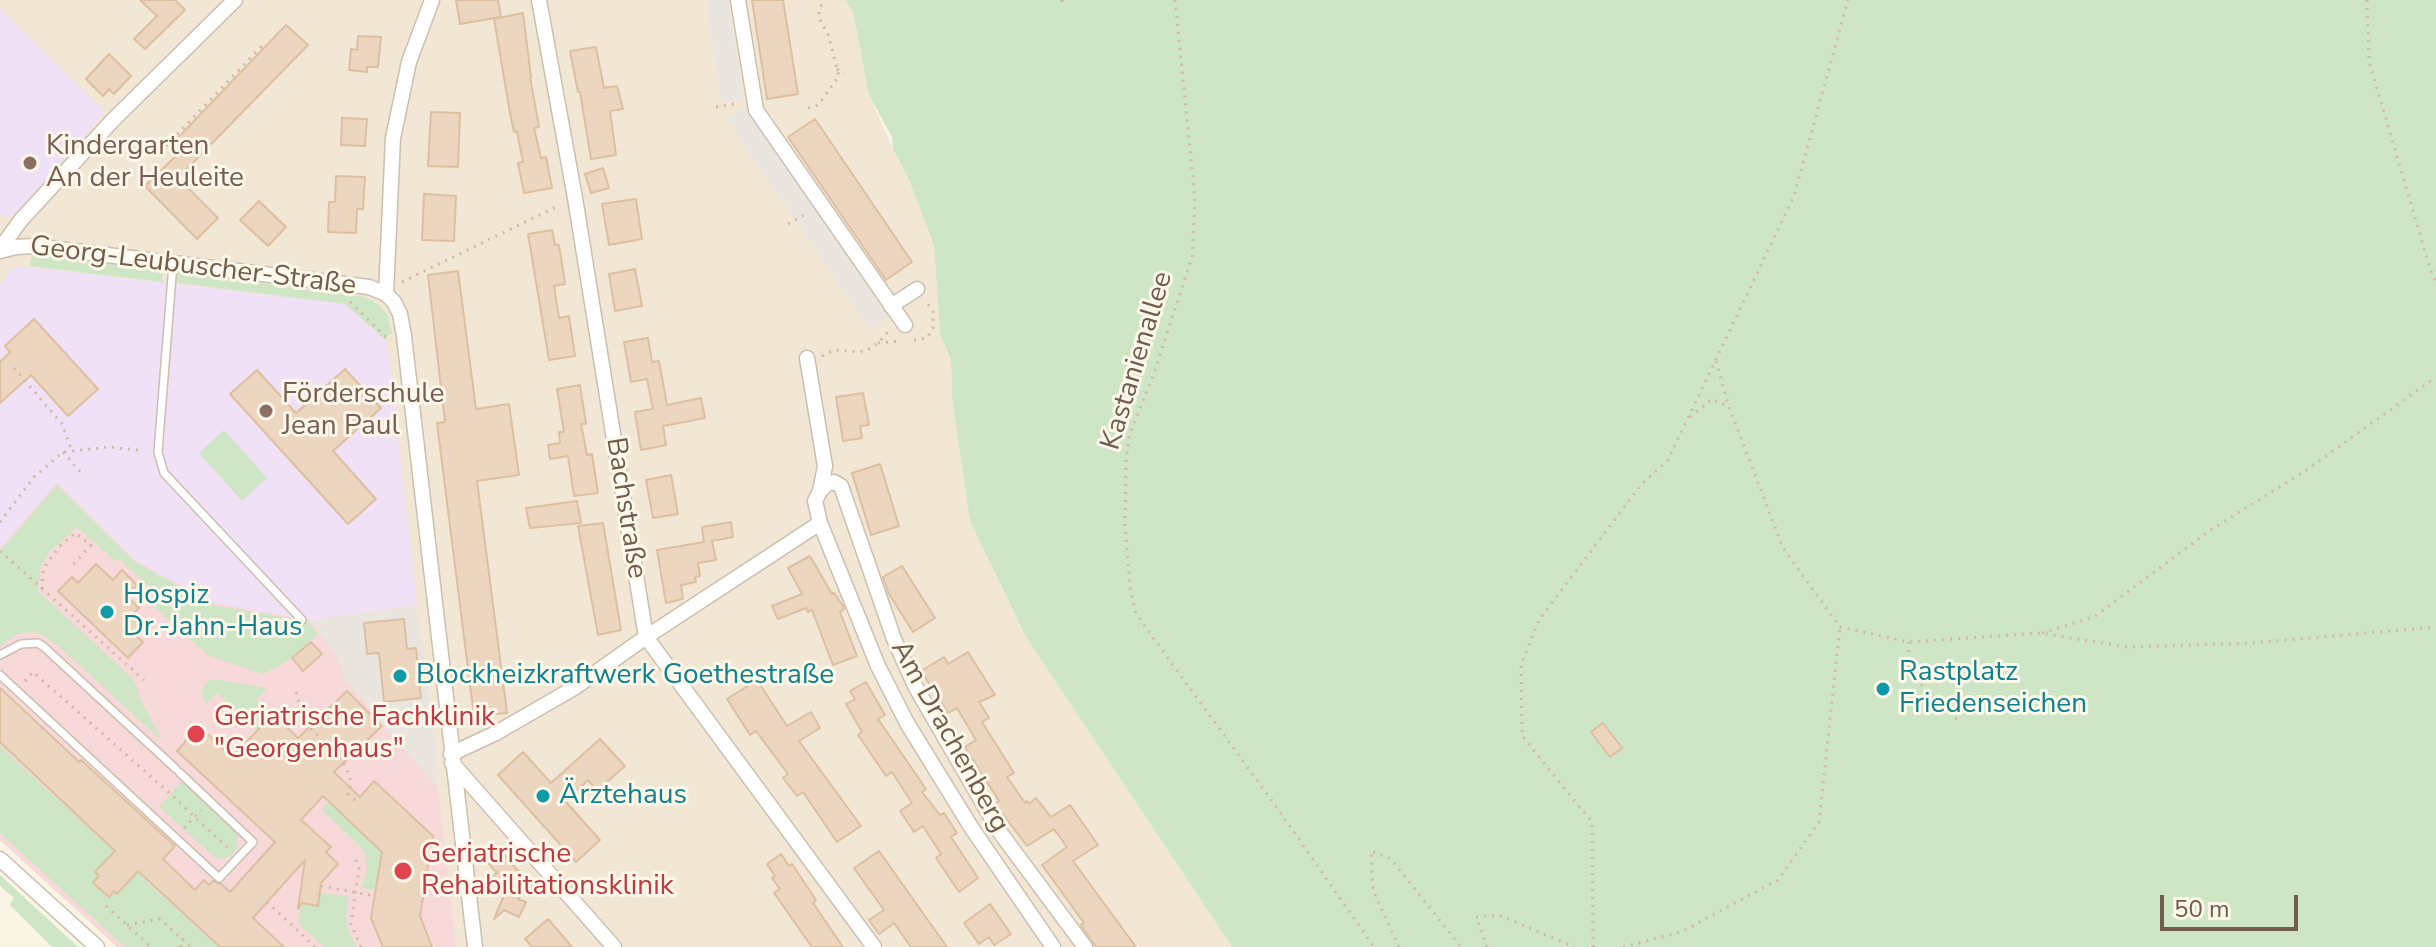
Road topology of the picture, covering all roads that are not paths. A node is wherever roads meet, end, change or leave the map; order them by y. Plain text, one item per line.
1 (432, 0) edge
2 (539, 0) edge
3 (738, 0) edge
4 (224, 3) edge
5 (0, 250) edge
6 (173, 264) junction
7 (917, 289) dead end
8 (386, 294) junction
9 (891, 306) junction
10 (903, 324) road end
11 (807, 358) road end
12 (820, 491) junction
13 (820, 523) junction
14 (302, 620) dead end
15 (646, 637) junction
16 (0, 655) edge
17 (0, 675) edge
18 (451, 758) junction
19 (0, 859) edge
20 (97, 947) edge
21 (475, 947) edge
22 (614, 947) edge
23 (874, 947) edge
24 (1053, 947) edge
25 (1085, 947) edge

1 - 8 street
2 - 15 street, Bachstraße
3 - 9 street
4 - 5 street
5 - 6 street, Georg-Leubuscher-Straße
6 - 8 street, Georg-Leubuscher-Straße
6 - 14 lane
7 - 9 street
8 - 18 street
9 - 10 street
11 - 12 street, Am Drachenberg
12 - 13 street, Am Drachenberg
12 - 25 street, Am Drachenberg
13 - 15 street
13 - 24 street, Am Drachenberg
15 - 18 street
15 - 23 street, Bachstraße
16 - 17 lane
18 - 21 street
18 - 22 street
19 - 20 street

